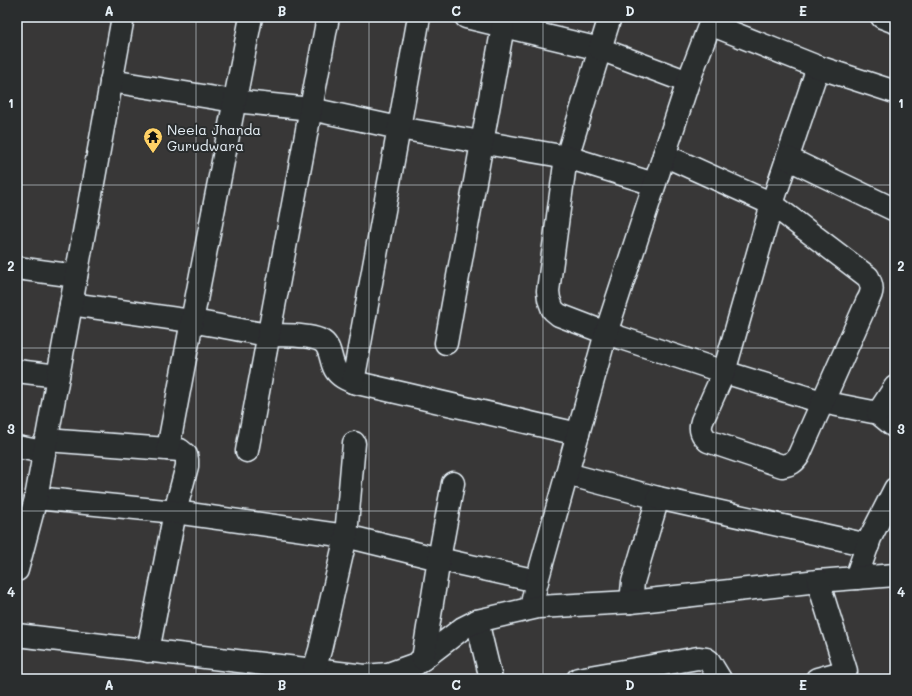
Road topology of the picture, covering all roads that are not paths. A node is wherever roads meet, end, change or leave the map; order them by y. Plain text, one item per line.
1 (123, 17) edge
2 (251, 17) edge
3 (328, 17) edge
4 (420, 17) edge
5 (466, 17) edge
6 (610, 17) edge
7 (882, 17) edge
8 (706, 20) edge
9 (895, 22) edge
10 (503, 26) junction
11 (600, 49) junction
12 (818, 67) junction
13 (111, 81) junction
14 (688, 82) junction
15 (895, 92) edge
16 (234, 101) junction
17 (311, 109) junction
18 (399, 128) junction
19 (482, 142) junction
20 (664, 155) junction
21 (567, 157) junction
22 (787, 158) junction
23 (654, 184) junction
24 (772, 204) junction
25 (895, 210) edge
26 (17, 268) edge
27 (76, 276) junction
28 (71, 304) junction
29 (192, 322) junction
30 (606, 333) junction
31 (269, 335) junction
32 (446, 343) dead end
33 (17, 370) edge
34 (724, 372) junction
35 (58, 376) junction
36 (354, 382) junction
37 (895, 387) edge
38 (822, 402) junction
39 (878, 413) junction
40 (895, 427) edge
41 (578, 434) junction
42 (354, 443) dead end
43 (45, 446) junction
44 (17, 447) edge
45 (168, 449) junction
46 (247, 451) dead end
47 (567, 474) junction
48 (453, 483) dead end
49 (895, 488) edge
50 (36, 498) junction
51 (658, 498) junction
52 (175, 512) junction
53 (346, 536) junction
54 (868, 545) junction
55 (20, 547) edge
56 (439, 558) junction
57 (17, 570) edge
58 (895, 575) edge
59 (856, 578) junction
60 (537, 581) junction
61 (818, 581) junction
62 (631, 602) junction
63 (531, 608) junction
64 (477, 621) junction
65 (17, 635) edge
66 (148, 651) junction
67 (423, 659) junction
68 (314, 670) junction
69 (848, 675) edge
70 (491, 679) edge
71 (578, 679) edge
72 (720, 679) edge
73 (817, 679) edge

1 - 13 street
2 - 16 street
3 - 17 street
4 - 18 street
5 - 10 street
6 - 11 street
7 - 9 street
8 - 12 street
8 - 14 street
10 - 11 street
10 - 19 street
11 - 14 street
11 - 21 street
12 - 15 street
12 - 22 street
13 - 16 street
13 - 27 street
14 - 20 street
16 - 17 street
16 - 29 street
17 - 18 street
17 - 31 street
18 - 19 street
18 - 36 street
19 - 21 street
19 - 32 street
20 - 23 street
20 - 24 street
21 - 23 street
21 - 30 street
22 - 24 street
22 - 25 street
23 - 30 street
24 - 34 street
24 - 38 street
26 - 27 street
27 - 28 street
28 - 29 street
28 - 35 street
29 - 31 street
29 - 45 street
30 - 34 street
30 - 41 street
31 - 36 street
31 - 46 street
33 - 35 street
34 - 38 street
34 - 38 street
35 - 43 street
36 - 41 street
37 - 39 street
38 - 39 street
39 - 40 street
41 - 47 street
42 - 53 street
43 - 44 street
43 - 45 street
43 - 50 street
45 - 52 street
47 - 51 street
47 - 60 street
48 - 56 street
49 - 54 street
50 - 52 street
50 - 55 street
51 - 54 street
51 - 62 street
52 - 53 street
52 - 66 street
53 - 56 street
53 - 68 street
54 - 59 street
55 - 57 street
56 - 60 street
56 - 67 street
58 - 59 street
59 - 61 street
60 - 63 street
61 - 62 street
61 - 69 street
62 - 63 street
63 - 64 street
64 - 67 street
64 - 70 street
65 - 66 street
66 - 68 street
67 - 68 street
69 - 73 street
71 - 72 street

